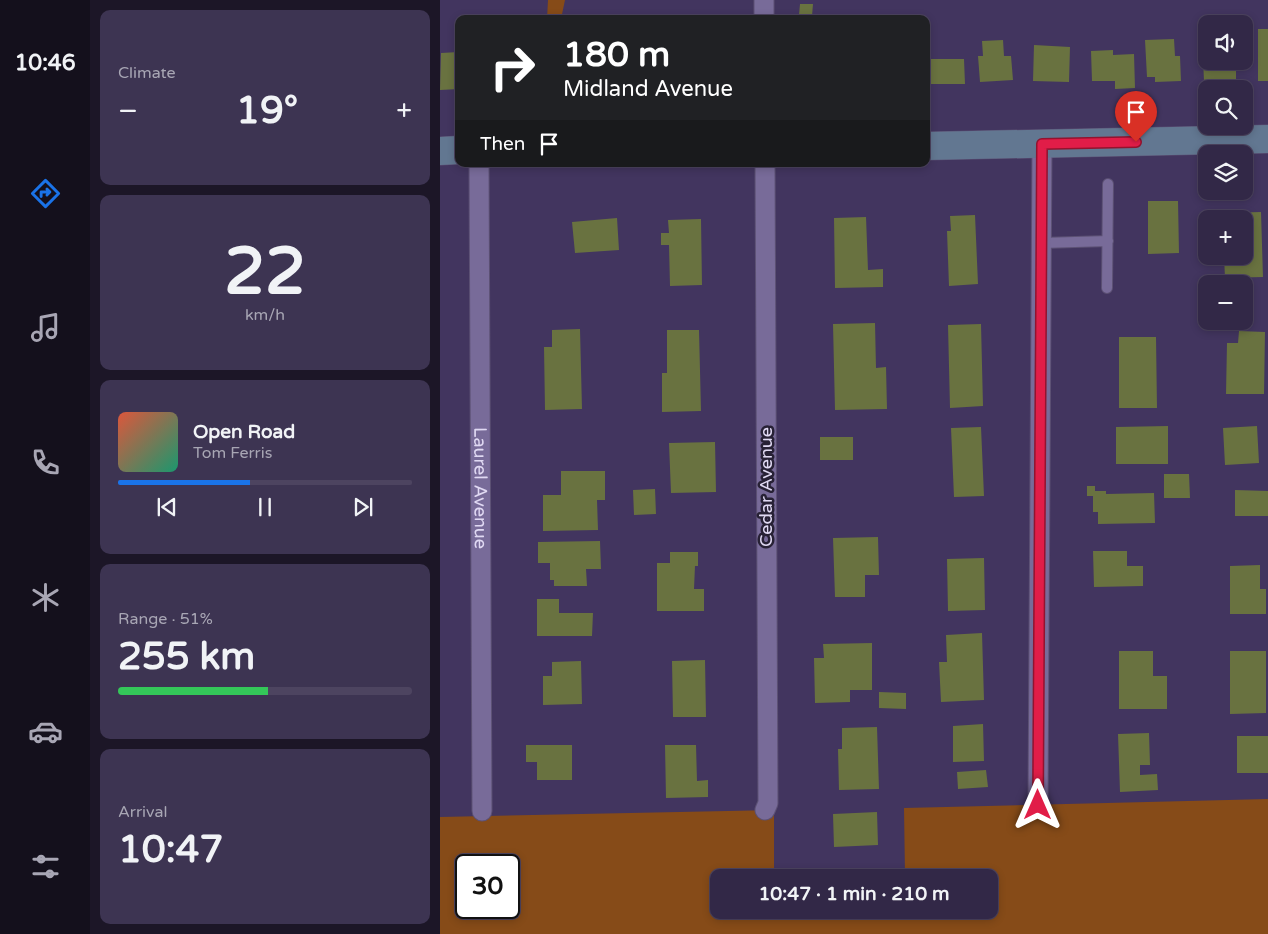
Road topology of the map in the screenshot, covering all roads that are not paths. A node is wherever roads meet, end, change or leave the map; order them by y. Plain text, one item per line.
1 (764, 0) edge
2 (764, 15) edge
3 (1268, 139) edge
4 (1042, 144) junction
5 (930, 146) edge
6 (440, 150) edge
7 (455, 150) edge
8 (479, 167) edge
9 (765, 167) edge
10 (1108, 184) dead end
11 (1108, 241) junction
12 (1042, 243) junction
13 (1107, 288) dead end
14 (1038, 805) dead end
15 (765, 810) dead end
16 (482, 811) dead end

1 - 2 street
3 - 4 street
4 - 5 street
4 - 12 street
6 - 7 street
8 - 16 street, Laurel Avenue
9 - 15 street, Cedar Avenue
10 - 11 lane
11 - 12 lane
11 - 13 lane
12 - 14 street

